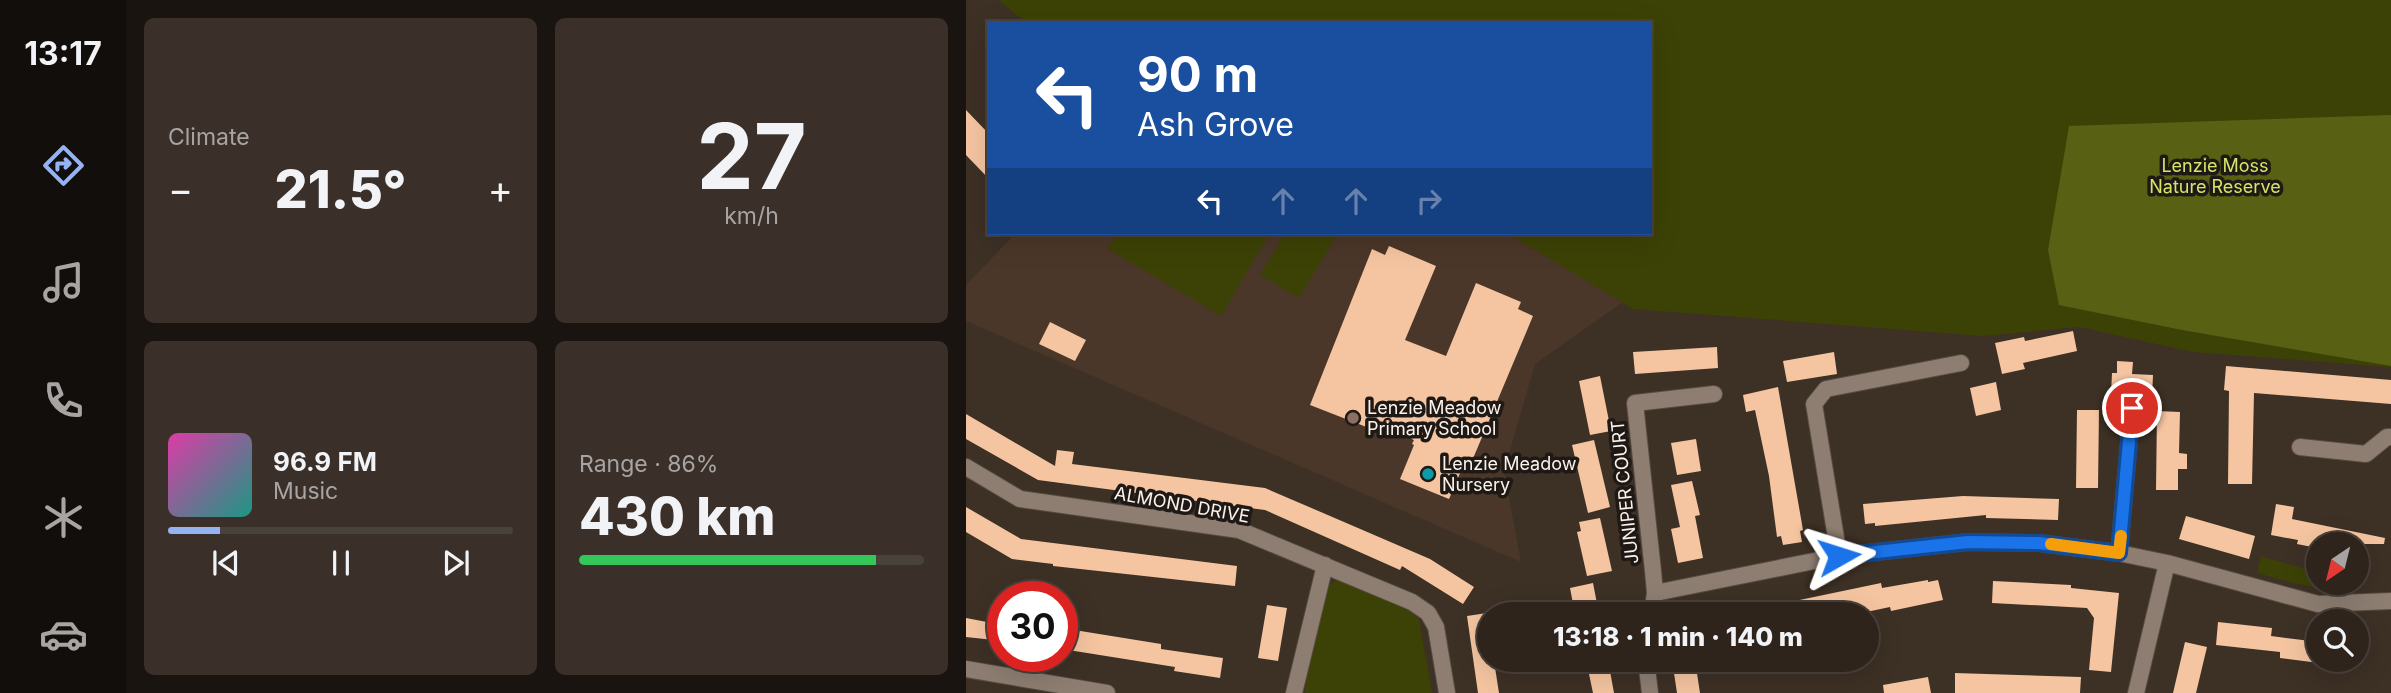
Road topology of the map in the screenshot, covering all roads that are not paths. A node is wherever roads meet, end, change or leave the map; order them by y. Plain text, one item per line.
1 (1961, 363) dead end
2 (1714, 394) dead end
3 (2132, 408) dead end
4 (2391, 437) edge
5 (2300, 447) dead end
6 (966, 467) edge
7 (2119, 553) junction
8 (1839, 556) junction
9 (2167, 563) junction
10 (1325, 565) junction
11 (1655, 593) junction
12 (2391, 601) edge
13 (1654, 602) edge
14 (966, 669) edge
15 (1647, 672) edge
16 (1107, 693) edge
17 (1294, 693) edge
18 (1447, 693) edge
19 (1650, 693) edge
20 (2136, 693) edge

1 - 8 street
2 - 11 street, JUNIPER COURT
3 - 7 street
4 - 5 street
6 - 10 street, ALMOND DRIVE
7 - 8 street
7 - 9 street
8 - 11 street
9 - 12 street
9 - 20 street
10 - 17 street
10 - 18 street, ALMOND DRIVE
11 - 13 street, JUNIPER COURT
14 - 16 street
15 - 19 street

